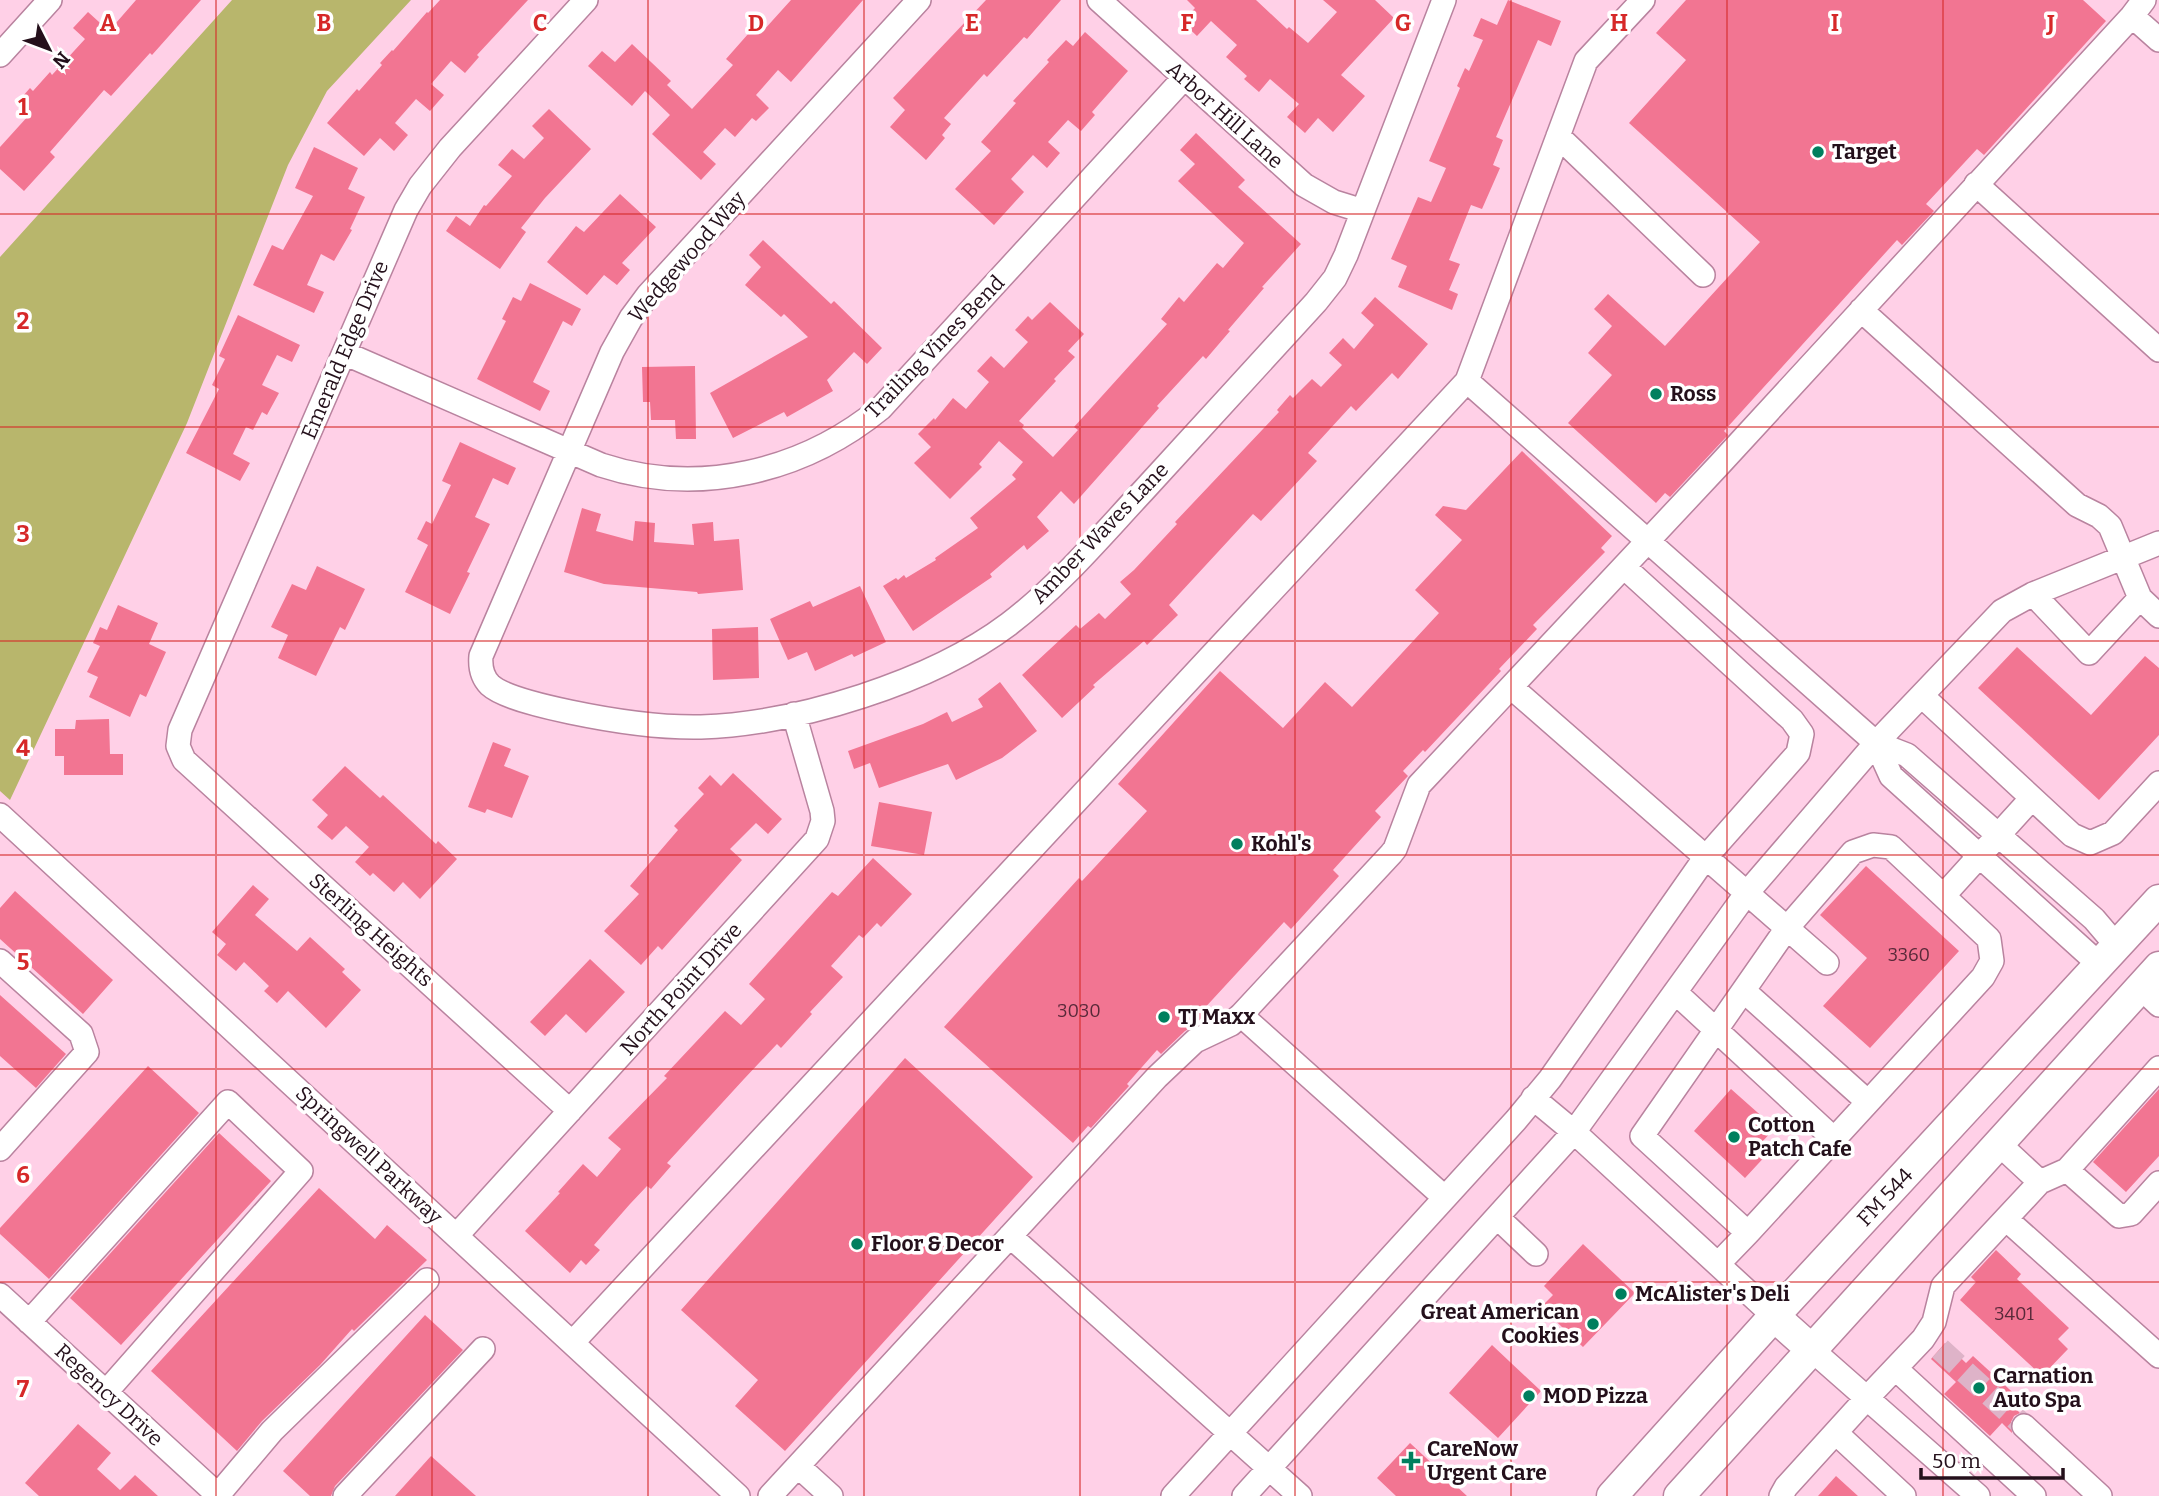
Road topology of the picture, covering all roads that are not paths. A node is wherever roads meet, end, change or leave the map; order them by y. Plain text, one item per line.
1 (50, 0) edge
2 (586, 0) edge
3 (919, 0) edge
4 (1099, 0) edge
5 (1444, 0) edge
6 (1643, 0) edge
7 (2138, 8) edge
8 (2159, 40) edge
9 (0, 55) edge
10 (1184, 78) junction
11 (1558, 136) junction
12 (1976, 184) junction
13 (1363, 211) junction
14 (1703, 275) dead end
15 (1861, 310) junction
16 (2159, 350) edge
17 (344, 354) junction
18 (1467, 381) junction
19 (569, 452) junction
20 (1648, 542) junction
21 (2159, 543) edge
22 (2124, 557) junction
23 (1624, 567) junction
24 (2033, 594) junction
25 (2140, 598) junction
26 (2159, 616) edge
27 (482, 675) joint
28 (1511, 687) junction
29 (1922, 696) junction
30 (794, 714) junction
31 (1876, 743) junction
32 (178, 746) joint
33 (2159, 783) edge
34 (2032, 798) junction
35 (0, 814) edge
36 (1999, 835) junction
37 (1980, 856) junction
38 (1705, 858) junction
39 (1746, 894) junction
40 (1944, 895) junction
41 (2159, 900) edge
42 (1787, 928) junction
43 (2109, 956) junction
44 (0, 961) edge
45 (1827, 963) dead end
46 (2153, 986) edge
47 (1744, 991) junction
48 (1675, 992) junction
49 (1241, 1015) junction
50 (1716, 1030) junction
51 (2159, 1068) edge
52 (1533, 1098) junction
53 (1868, 1102) junction
54 (570, 1111) junction
55 (1574, 1132) junction
56 (1834, 1139) junction
57 (1998, 1143) junction
58 (0, 1149) edge
59 (2067, 1170) junction
60 (2040, 1182) junction
61 (2159, 1182) edge
62 (1444, 1197) junction
63 (1498, 1218) junction
64 (2006, 1219) junction
65 (1748, 1233) junction
66 (457, 1235) junction
67 (1010, 1236) junction
68 (1536, 1254) dead end
69 (1718, 1264) junction
70 (428, 1280) dead end
71 (0, 1295) edge
72 (1774, 1316) junction
73 (29, 1322) junction
74 (573, 1342) junction
75 (483, 1349) dead end
76 (1811, 1349) junction
77 (2159, 1356) edge
78 (1896, 1369) junction
79 (106, 1392) junction
80 (1866, 1399) junction
81 (2024, 1426) tunnel mouth
82 (1229, 1433) junction
83 (1836, 1433) junction
84 (798, 1466) junction
85 (1269, 1469) junction
86 (218, 1496) edge
87 (345, 1496) edge
88 (738, 1496) edge
89 (770, 1496) edge
90 (831, 1496) edge
91 (1172, 1496) edge
92 (1244, 1496) edge
93 (1300, 1496) edge
94 (1612, 1496) edge
95 (1679, 1496) edge
96 (1782, 1496) edge
97 (1904, 1496) edge
98 (1978, 1496) edge
99 (2034, 1496) edge
100 (2100, 1496) edge

1 - 9 street
2 - 17 street, Emerald Edge Drive
3 - 19 street, Wedgewood Way
4 - 10 street, Arbor Hill Lane
5 - 13 street, Amber Waves Lane
6 - 11 street
7 - 8 street
7 - 12 street
10 - 13 street, Arbor Hill Lane
10 - 19 street, Trailing Vines Bend
11 - 14 street
11 - 18 street
12 - 15 street
12 - 16 street
13 - 30 street, Amber Waves Lane
15 - 20 street
15 - 22 street
17 - 19 street, Trailing Vines Bend
17 - 32 street, Emerald Edge Drive
18 - 20 street
18 - 74 street
19 - 27 street, Wedgewood Way
20 - 23 street
20 - 31 street
21 - 22 street
22 - 24 street
22 - 25 street
23 - 28 street
23 - 38 street
24 - 25 street
24 - 29 street
25 - 26 street
27 - 30 street, Amber Waves Lane
28 - 38 street
28 - 49 street
29 - 31 street
29 - 34 street
30 - 54 street, North Point Drive
31 - 36 street
31 - 37 street
31 - 39 street
32 - 54 street, Sterling Heights
33 - 34 street
34 - 36 street
35 - 66 street, Springwell Parkway
36 - 37 street
36 - 43 street
37 - 40 street
37 - 43 street
38 - 39 street
38 - 52 street
39 - 42 street
39 - 48 street
40 - 42 street
40 - 53 street
41 - 43 main road, FM 544 / FM 544
42 - 45 street
42 - 47 street
43 - 46 main road
43 - 72 main road, FM 544 / FM 544
44 - 58 street
46 - 57 main road
47 - 50 street
47 - 53 street
48 - 50 street
48 - 55 street
49 - 62 street
49 - 67 street
50 - 56 street
50 - 65 street
51 - 59 street
52 - 55 street
52 - 62 street
53 - 56 street
54 - 66 street, North Point Drive
55 - 63 street
55 - 69 street
56 - 65 street
57 - 60 street
57 - 76 main road
59 - 60 street
59 - 61 street
60 - 64 street
62 - 82 street
63 - 68 street
63 - 85 street
64 - 77 street
64 - 78 street
65 - 69 street
66 - 74 street, Springwell Parkway
67 - 82 street
67 - 84 street
69 - 72 street
70 - 86 street
71 - 73 street, Regency Drive
72 - 76 main road
72 - 94 main road, FM 544 / FM 544
73 - 79 street, Regency Drive
73 - 79 street
74 - 88 street, Springwell Parkway
75 - 87 street
76 - 80 street
76 - 95 main road
78 - 80 street
78 - 99 street
79 - 86 street, Regency Drive
80 - 83 street
80 - 98 street
81 - 100 street
82 - 85 street
82 - 91 street
83 - 96 street
83 - 97 street
84 - 89 street
84 - 90 street
85 - 92 street
85 - 93 street

